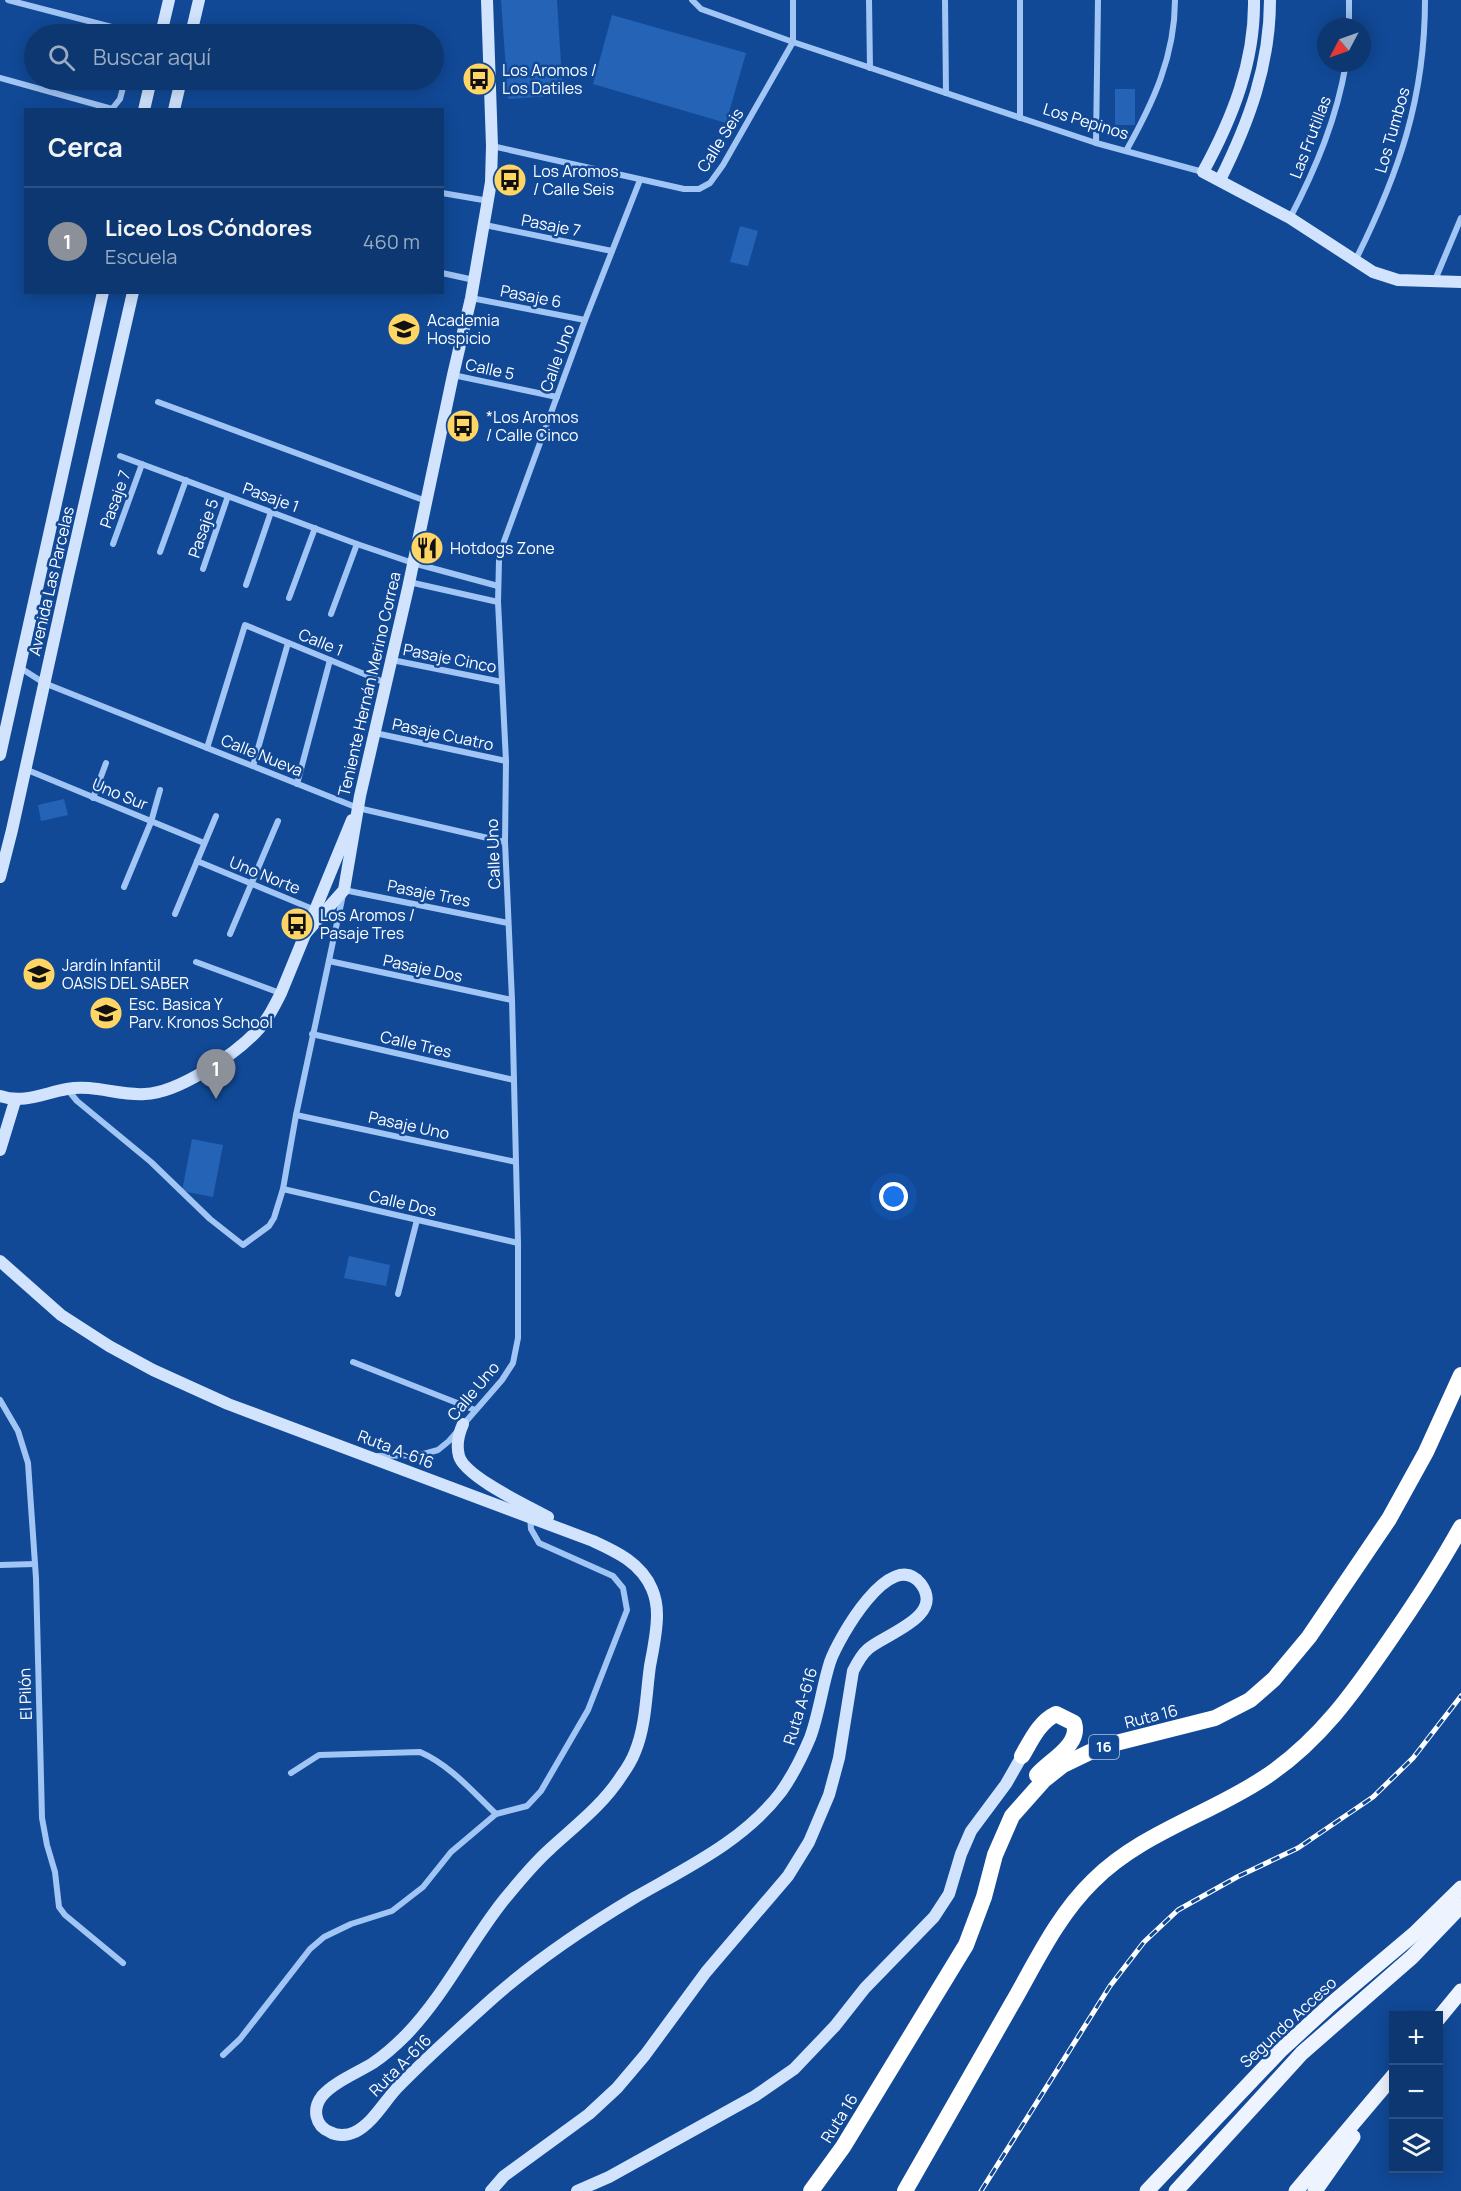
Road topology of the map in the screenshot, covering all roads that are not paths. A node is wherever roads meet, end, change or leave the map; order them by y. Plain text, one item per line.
1 (8, 0) edge
2 (169, 0) edge
3 (199, 0) edge
4 (487, 0) edge
5 (692, 0) edge
6 (793, 0) edge
7 (869, 0) edge
8 (945, 0) edge
9 (1020, 0) edge
10 (1098, 0) edge
11 (1175, 0) edge
12 (1254, 0) edge
13 (1270, 0) edge
14 (1349, 0) edge
15 (1425, 0) edge
16 (1349, 18) edge
17 (100, 24) edge
18 (164, 24) edge
19 (193, 24) edge
20 (793, 42) junction
21 (870, 68) junction
22 (1344, 72) edge
23 (0, 78) edge
24 (24, 85) edge
25 (43, 90) edge
26 (123, 90) edge
27 (149, 90) edge
28 (179, 90) edge
29 (946, 93) junction
30 (108, 108) edge
31 (113, 108) edge
32 (144, 108) edge
33 (174, 108) edge
34 (1020, 118) junction
35 (1096, 143) junction
36 (492, 146) junction
37 (1126, 151) junction
38 (1203, 172) junction
39 (640, 180) junction
40 (1220, 180) junction
41 (444, 193) edge
42 (489, 201) junction
43 (1290, 218) junction
44 (1461, 218) edge
45 (485, 225) junction
46 (612, 251) junction
47 (1356, 259) junction
48 (444, 273) edge
49 (474, 280) junction
50 (1435, 280) junction
51 (1461, 282) edge
52 (103, 294) edge
53 (133, 294) edge
54 (471, 298) junction
55 (585, 320) junction
56 (453, 375) junction
57 (557, 397) junction
58 (158, 402) dead end
59 (120, 456) dead end
60 (142, 464) junction
61 (186, 480) junction
62 (228, 496) junction
63 (426, 501) junction
64 (271, 512) junction
65 (315, 528) junction
66 (113, 544) dead end
67 (357, 544) junction
68 (160, 552) dead end
69 (413, 563) junction
70 (203, 569) dead end
71 (409, 582) junction
72 (246, 585) dead end
73 (498, 586) junction
74 (289, 598) dead end
75 (498, 602) junction
76 (331, 614) dead end
77 (288, 643) junction
78 (330, 660) junction
79 (392, 660) junction
80 (19, 667) junction
81 (502, 682) junction
82 (44, 683) junction
83 (386, 684) junction
84 (375, 733) junction
85 (207, 748) junction
86 (0, 755) edge
87 (506, 761) junction
88 (106, 763) dead end
89 (253, 766) junction
90 (26, 769) junction
91 (297, 784) junction
92 (160, 790) dead end
93 (93, 798) junction
94 (358, 808) junction
95 (216, 816) dead end
96 (278, 821) dead end
97 (151, 822) junction
98 (505, 842) junction
99 (204, 843) junction
100 (197, 861) junction
101 (0, 877) edge
102 (250, 884) junction
103 (124, 887) dead end
104 (344, 890) junction
105 (319, 912) junction
106 (175, 914) dead end
107 (508, 923) junction
108 (230, 934) dead end
109 (196, 962) dead end
110 (329, 962) junction
111 (281, 993) junction
112 (512, 1000) junction
113 (312, 1034) junction
114 (514, 1080) junction
115 (67, 1089) junction
116 (0, 1096) edge
117 (15, 1101) junction
118 (296, 1115) junction
119 (0, 1150) edge
120 (516, 1162) junction
121 (283, 1189) junction
122 (417, 1220) junction
123 (518, 1243) junction
124 (0, 1261) edge
125 (398, 1293) dead end
126 (353, 1362) dead end
127 (1461, 1375) edge
128 (0, 1400) edge
129 (475, 1410) junction
130 (463, 1424) junction
131 (365, 1455) junction
132 (529, 1512) junction
133 (1461, 1527) edge
134 (0, 1564) edge
135 (35, 1564) junction
136 (1022, 1756) joint
137 (291, 1773) dead end
138 (496, 1814) junction
139 (1012, 1816) junction
140 (1461, 1888) edge
141 (1461, 1906) edge
142 (123, 1963) dead end
143 (1461, 1991) edge
144 (1443, 2013) edge
145 (223, 2055) dead end
146 (1389, 2083) edge
147 (1389, 2084) edge
148 (1318, 2189) edge
149 (491, 2191) edge
150 (577, 2191) edge
151 (811, 2191) edge
152 (905, 2191) edge
153 (1147, 2191) edge
154 (1176, 2191) edge
155 (1296, 2191) edge

1 - 17 street
2 - 18 main road
3 - 19 main road
4 - 36 main road, Teniente Hernán Merino Correa
5 - 20 street, Los Pepinos
6 - 20 street
7 - 21 street
8 - 29 street
9 - 34 street
10 - 35 street
11 - 37 street
12 - 38 main road
13 - 40 main road
14 - 16 street
15 - 47 street, Los Tumbos
20 - 21 street, Los Pepinos
20 - 39 street, Calle Seis
21 - 29 street, Los Pepinos
22 - 43 street, Las Frutillas
23 - 24 street
25 - 30 street
26 - 31 street
27 - 32 main road
28 - 33 main road
29 - 34 street, Los Pepinos
34 - 35 street, Los Pepinos
35 - 37 street, Los Pepinos
36 - 39 street, Calle Seis
36 - 42 main road, Teniente Hernán Merino Correa
37 - 38 street, Los Pepinos
38 - 40 main road, Los Pepinos
39 - 46 street, Calle Uno
40 - 43 main road, Los Pepinos
41 - 42 street
42 - 45 main road, Teniente Hernán Merino Correa
43 - 47 main road, Los Pepinos
44 - 50 street
45 - 46 street, Pasaje 7
45 - 49 main road, Teniente Hernán Merino Correa
46 - 55 street, Calle Uno
47 - 50 main road, Los Pepinos
48 - 49 street
49 - 54 main road, Teniente Hernán Merino Correa
50 - 51 main road, Los Pepinos
52 - 80 main road, Avenida Las Parcelas
53 - 82 main road, Avenida Las Parcelas
54 - 55 street, Pasaje 6
54 - 56 main road, Teniente Hernán Merino Correa
55 - 57 street, Calle Uno
56 - 57 street, Calle 5
56 - 63 main road, Teniente Hernán Merino Correa
57 - 73 street, Calle Uno
58 - 63 street
59 - 60 street, Pasaje 1
60 - 61 street, Pasaje 1
60 - 66 street, Pasaje 7
61 - 62 street, Pasaje 1
61 - 68 street
62 - 64 street, Pasaje 1
62 - 70 street, Pasaje 5
63 - 69 main road, Teniente Hernán Merino Correa
64 - 65 street, Pasaje 1
64 - 72 street
65 - 67 street, Pasaje 1
65 - 74 street
67 - 69 street, Pasaje 1
67 - 76 street
69 - 71 main road, Teniente Hernán Merino Correa
69 - 73 street, Pasaje 1
71 - 75 street
71 - 79 main road, Teniente Hernán Merino Correa
73 - 75 street, Calle Uno
75 - 81 street, Calle Uno
77 - 78 street, Calle 1
77 - 85 street, Calle 1
77 - 89 street
78 - 83 street, Calle 1
78 - 91 street
79 - 81 street, Pasaje Cinco
79 - 83 main road, Teniente Hernán Merino Correa
80 - 82 street, Calle Nueva
80 - 86 main road, Avenida Las Parcelas
81 - 87 street, Calle Uno
82 - 85 street, Calle Nueva
82 - 90 main road, Avenida Las Parcelas
83 - 84 main road, Teniente Hernán Merino Correa
84 - 87 street, Pasaje Cuatro
84 - 94 main road, Teniente Hernán Merino Correa
85 - 89 street, Calle Nueva
87 - 98 street, Calle Uno
88 - 93 street
89 - 91 street, Calle Nueva
90 - 93 street, Uno Sur
90 - 101 main road, Avenida Las Parcelas
91 - 94 street, Calle Nueva
92 - 97 street
93 - 97 street, Uno Sur
94 - 98 street, Calle Nueva
94 - 104 main road, Teniente Hernán Merino Correa
94 - 105 main road, Teniente Hernán Merino Correa
95 - 99 street
96 - 102 street
97 - 99 street, Uno Sur
97 - 103 street
98 - 107 street, Calle Uno
99 - 100 street
100 - 102 street, Uno Norte
100 - 106 street
102 - 105 street, Uno Norte
102 - 108 street
104 - 105 main road, Teniente Hernán Merino Correa
104 - 107 street, Pasaje Tres
104 - 110 street, Teniente Hernán Merino Correa
105 - 111 main road, Teniente Hernán Merino Correa
107 - 112 street, Calle Uno
109 - 111 street
110 - 112 street, Pasaje Dos
110 - 113 street, Teniente Hernán Merino Correa
111 - 115 main road, Teniente Hernán Merino Correa
112 - 114 street, Calle Uno
113 - 114 street, Calle Tres
113 - 118 street, Teniente Hernán Merino Correa
114 - 120 street, Calle Uno
115 - 117 main road, Teniente Hernán Merino Correa
115 - 121 street, Teniente Hernán Merino Correa
116 - 117 main road
117 - 119 main road
118 - 120 street, Pasaje Uno
118 - 121 street, Teniente Hernán Merino Correa
120 - 123 street, Calle Uno
121 - 122 street, Calle Dos
122 - 123 street, Calle Dos
122 - 125 street
123 - 129 street, Calle Uno
124 - 131 main road, Ruta A-616
126 - 129 street
127 - 139 highway, Ruta 16 / 16
128 - 135 street, El Pilón
129 - 130 street, Calle Uno
130 - 131 street, Calle Uno
130 - 132 main road
131 - 132 main road, Ruta A-616
132 - 138 street
132 - 149 main road, Ruta A-616
133 - 152 highway
134 - 135 street
135 - 142 street, El Pilón
136 - 139 highway
136 - 150 main road
137 - 138 street
138 - 145 street
139 - 151 highway, Ruta 16 / 16
140 - 153 main road, Segundo Acceso
141 - 154 main road, Segundo Acceso
143 - 144 main road
146 - 155 main road
147 - 148 main road

